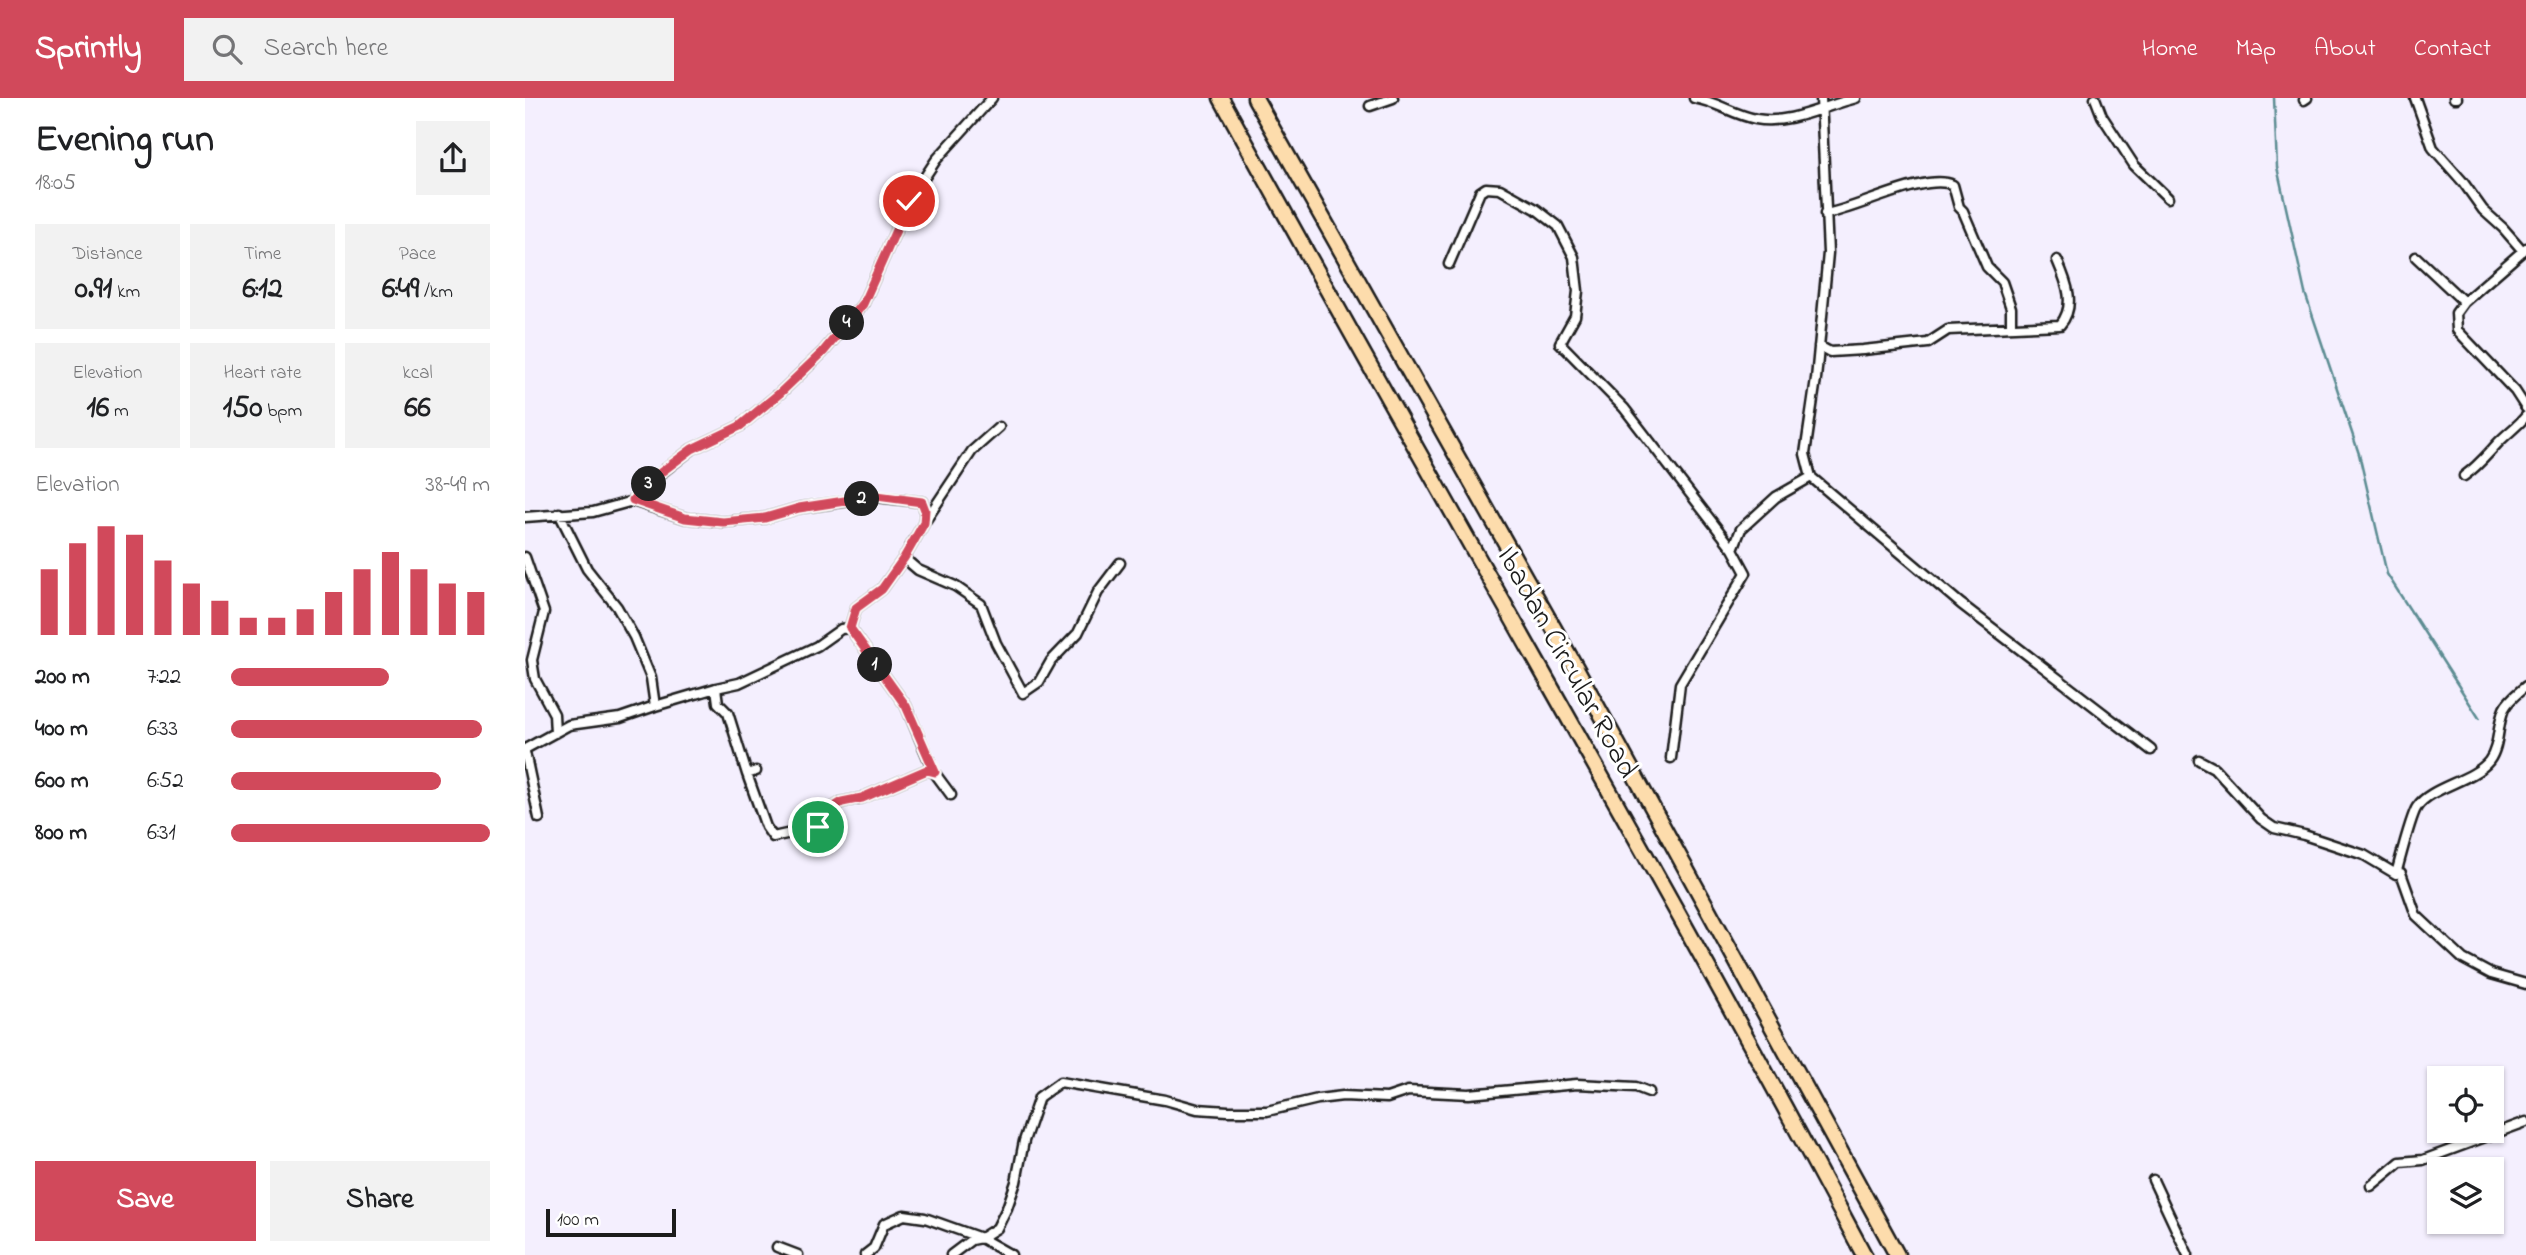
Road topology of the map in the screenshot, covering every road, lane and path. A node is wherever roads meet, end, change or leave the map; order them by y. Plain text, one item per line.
1 (992, 98) edge
2 (1221, 98) edge
3 (1255, 98) edge
4 (1393, 98) edge
5 (1700, 98) edge
6 (1821, 98) edge
7 (1856, 98) edge
8 (2095, 98) edge
9 (2415, 98) edge
10 (1370, 106) dead end
11 (1821, 109) junction
12 (2168, 198) dead end
13 (1825, 214) junction
14 (2524, 250) edge
15 (2416, 257) dead end
16 (2057, 260) dead end
17 (1449, 264) dead end
18 (2464, 302) junction
19 (2011, 327) junction
20 (1819, 346) junction
21 (2526, 408) edge
22 (2526, 416) edge
23 (999, 427) dead end
24 (2464, 476) dead end
25 (1811, 477) junction
26 (633, 500) junction
27 (559, 513) junction
28 (525, 517) edge
29 (924, 523) junction
30 (1733, 549) junction
31 (525, 557) edge
32 (904, 558) junction
33 (1120, 563) dead end
34 (850, 628) junction
35 (2526, 686) edge
36 (716, 688) junction
37 (655, 706) junction
38 (555, 733) junction
39 (2151, 750) dead end
40 (525, 751) edge
41 (1671, 758) dead end
42 (2199, 760) dead end
43 (935, 772) junction
44 (951, 796) dead end
45 (539, 818) dead end
46 (2396, 874) junction
47 (2526, 984) edge
48 (1649, 1092) dead end
49 (2526, 1122) edge
50 (2153, 1180) dead end
51 (2371, 1186) dead end
52 (981, 1238) junction
53 (777, 1247) dead end
54 (798, 1255) edge
55 (865, 1255) edge
56 (951, 1255) edge
57 (1011, 1255) edge
58 (1864, 1255) edge
59 (1898, 1255) edge
60 (2188, 1255) edge

1 - 26 street
2 - 58 highway, Ibadan Circular Road
3 - 59 highway, Ibadan Circular Road
4 - 10 street
5 - 11 street
6 - 11 street
7 - 11 street
8 - 12 street
9 - 14 street
11 - 13 street
13 - 19 street
13 - 20 street
14 - 18 street
15 - 18 street
16 - 19 street
17 - 30 street
18 - 21 street
19 - 20 street
20 - 25 street
22 - 24 street
23 - 29 street
25 - 30 street
25 - 39 street
26 - 27 street
26 - 29 street
27 - 28 street
27 - 37 street
29 - 32 street
30 - 41 street
31 - 38 street
32 - 33 street
32 - 34 street
34 - 36 street
34 - 43 street
35 - 46 street
36 - 37 street
36 - 43 street
37 - 38 street
38 - 40 street
40 - 45 street
42 - 46 street
43 - 44 street
46 - 47 street
48 - 52 street
49 - 51 street
50 - 60 street
52 - 55 street
52 - 56 street
52 - 57 street
53 - 54 street

